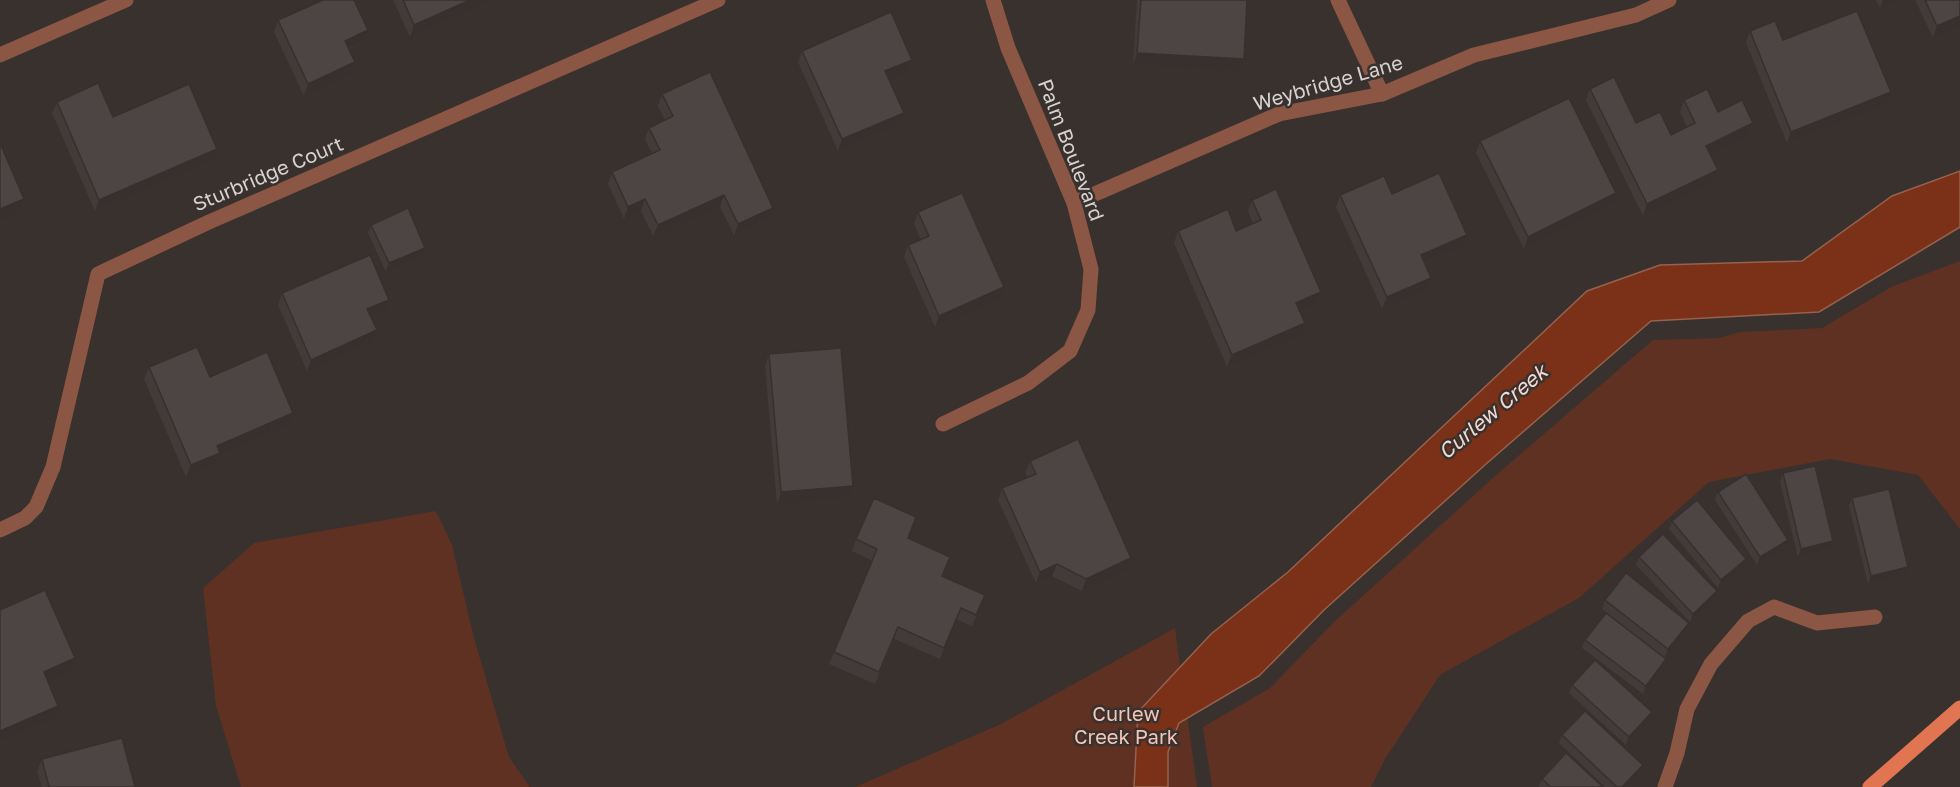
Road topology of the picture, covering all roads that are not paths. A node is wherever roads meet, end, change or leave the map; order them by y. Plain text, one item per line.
1 (126, 0) edge
2 (718, 0) edge
3 (993, 0) edge
4 (1338, 0) edge
5 (1669, 0) edge
6 (0, 55) edge
7 (1382, 93) junction
8 (1074, 203) junction
9 (943, 424) dead end
10 (0, 530) edge
11 (1875, 617) dead end
12 (1960, 708) edge
13 (1665, 787) edge
14 (1870, 787) edge

1 - 6 street
2 - 10 street, Sturbridge Court
3 - 8 street, Palm Boulevard
4 - 7 street
5 - 7 street, Weybridge Lane
7 - 8 street, Weybridge Lane
8 - 9 street, Palm Boulevard
11 - 13 street
12 - 14 main road

